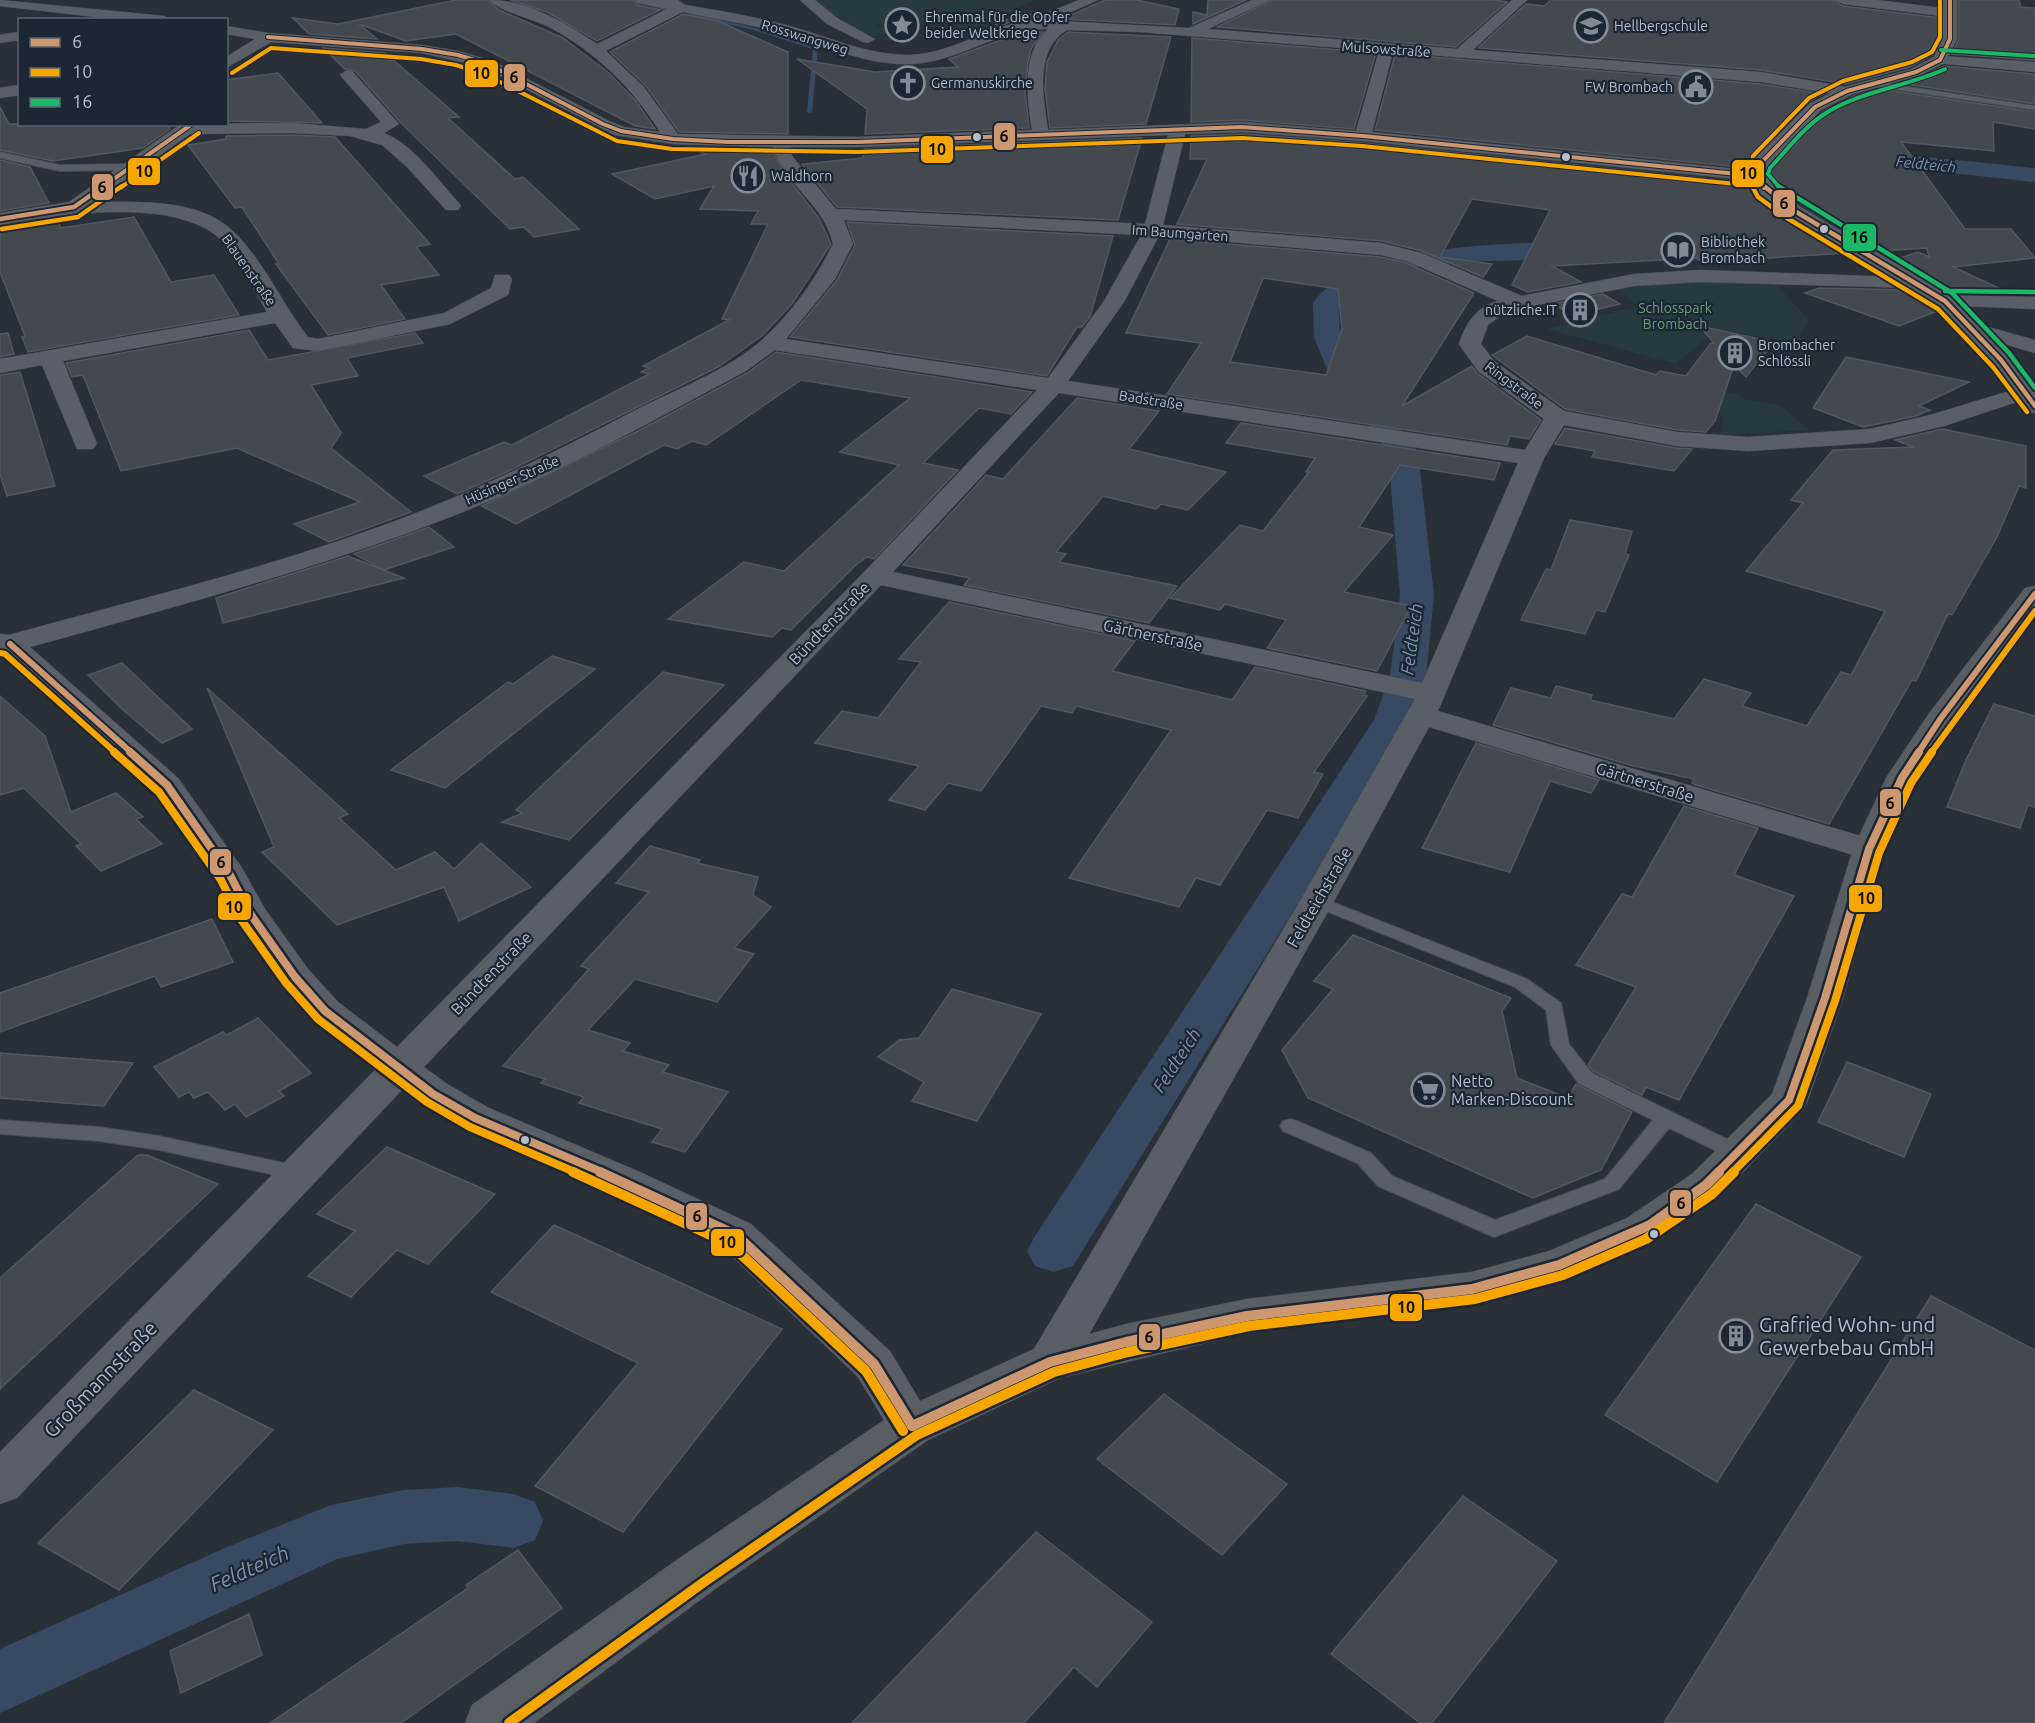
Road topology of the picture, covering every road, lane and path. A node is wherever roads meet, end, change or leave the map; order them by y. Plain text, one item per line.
1 (496, 0) edge
2 (643, 0) edge
3 (807, 0) edge
4 (1091, 0) edge
5 (1263, 0) edge
6 (1520, 0) edge
7 (1843, 0) edge
8 (0, 2) edge
9 (675, 4) edge
10 (1950, 6) edge
11 (102, 12) junction
12 (88, 18) edge
13 (148, 18) edge
14 (1057, 25) junction
15 (228, 30) edge
16 (1190, 32) junction
17 (18, 36) edge
18 (268, 37) junction
19 (0, 39) edge
20 (1387, 49) junction
21 (597, 50) junction
22 (1460, 54) junction
23 (930, 58) junction
24 (1940, 60) junction
25 (228, 63) edge
26 (2035, 67) edge
27 (348, 75) dead end
28 (1876, 84) junction
29 (18, 90) edge
30 (1847, 91) junction
31 (0, 93) edge
32 (2012, 107) junction
33 (2035, 108) edge
34 (2035, 115) edge
35 (190, 127) edge
36 (1178, 128) junction
37 (369, 134) junction
38 (1041, 135) junction
39 (1363, 136) junction
40 (674, 139) junction
41 (781, 141) junction
42 (0, 155) edge
43 (132, 167) junction
44 (1757, 177) junction
45 (452, 206) dead end
46 (74, 207) junction
47 (831, 214) junction
48 (0, 219) edge
49 (1153, 230) junction
50 (502, 279) dead end
51 (1916, 282) junction
52 (1945, 301) junction
53 (1519, 302) junction
54 (2035, 303) edge
55 (280, 316) junction
56 (1974, 329) junction
57 (771, 343) junction
58 (2035, 347) edge
59 (50, 357) junction
60 (0, 366) edge
61 (1054, 385) junction
62 (2030, 400) edge
63 (1557, 417) junction
64 (85, 444) dead end
65 (1532, 458) junction
66 (875, 576) junction
67 (2035, 594) edge
68 (5, 643) edge
69 (1415, 696) junction
70 (1869, 849) junction
71 (1317, 901) junction
72 (400, 1067) junction
73 (1666, 1118) junction
74 (1290, 1125) dead end
75 (0, 1127) edge
76 (1737, 1153) junction
77 (299, 1173) junction
78 (1050, 1362) junction
79 (912, 1426) junction
80 (0, 1483) edge
81 (491, 1723) edge

1 - 21 street
2 - 9 street, Rosswangweg
3 - 23 street
4 - 14 street
5 - 16 street
6 - 22 street
7 - 10 street
8 - 11 street
9 - 21 street
9 - 23 street, Rosswangweg
10 - 24 main road
11 - 12 street
11 - 13 street
14 - 16 street, Mulsowstraße
14 - 23 street, Mulsowstraße
14 - 38 street
15 - 18 street
16 - 20 street, Mulsowstraße
17 - 19 street
18 - 25 street
18 - 40 street
20 - 22 street, Mulsowstraße
20 - 39 street
21 - 40 street
22 - 30 street, Mulsowstraße
24 - 26 street
24 - 28 main road
27 - 37 street
28 - 30 main road
28 - 32 lane
29 - 31 street
30 - 44 main road
32 - 33 lane
32 - 34 lane
35 - 37 street
35 - 43 street
36 - 38 street
36 - 39 street
36 - 49 street, Bündtenstraße
37 - 45 street
38 - 41 street
39 - 44 street
40 - 41 street
41 - 47 street, Hüsinger Straße
42 - 43 lane
43 - 46 street
44 - 51 main road
46 - 48 street
46 - 55 street, Blauenstraße
47 - 49 street, Im Baumgarten
47 - 57 street, Hüsinger Straße
49 - 53 street, Im Baumgarten
49 - 61 street, Bündtenstraße
50 - 55 street, Blauenstraße
51 - 52 main road
51 - 53 street, Ringstraße
52 - 54 street
52 - 56 main road
53 - 63 street, Ringstraße
55 - 59 street, Blauenstraße
56 - 58 street
56 - 62 main road
57 - 61 street, Badstraße
57 - 68 street, Hüsinger Straße
59 - 60 street, Blauenstraße
59 - 64 street
61 - 65 street, Badstraße
61 - 66 street, Bündtenstraße
62 - 63 street, Ringstraße
63 - 65 street, Feldteichstraße
65 - 69 street, Feldteichstraße
66 - 69 street, Gärtnerstraße
66 - 72 street, Bündtenstraße
67 - 70 main road
68 - 72 street
69 - 70 street, Gärtnerstraße
69 - 71 street, Feldteichstraße
70 - 76 main road
71 - 73 lane
71 - 78 street, Feldteichstraße
72 - 77 street, Großmannstraße
72 - 79 street
73 - 74 lane
73 - 76 lane
75 - 77 lane
76 - 78 main road
77 - 80 street, Großmannstraße
78 - 79 main road
79 - 81 main road

